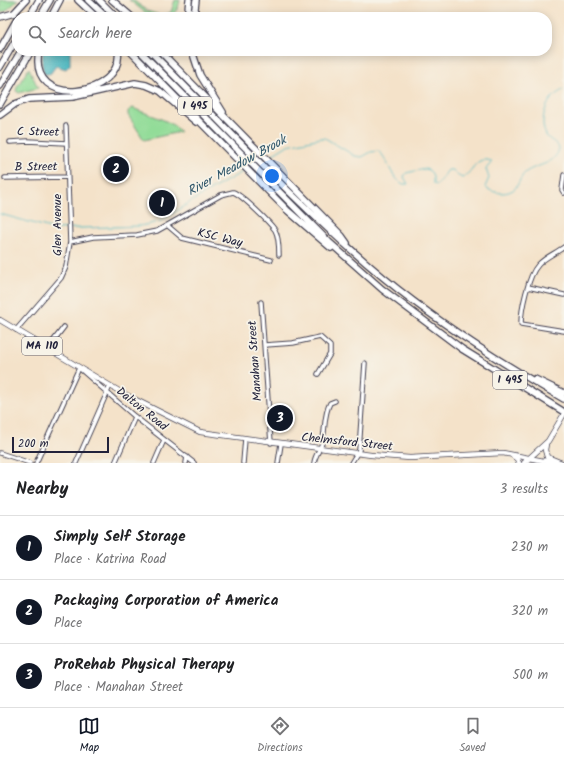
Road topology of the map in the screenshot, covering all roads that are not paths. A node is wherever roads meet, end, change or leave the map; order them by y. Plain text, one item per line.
1 (27, 0) edge
2 (39, 0) edge
3 (50, 0) edge
4 (61, 0) edge
5 (78, 0) edge
6 (88, 0) edge
7 (99, 0) edge
8 (110, 0) edge
9 (189, 0) edge
10 (196, 0) edge
11 (15, 12) edge
12 (21, 12) edge
13 (32, 12) edge
14 (43, 12) edge
15 (55, 12) edge
16 (91, 12) edge
17 (101, 12) edge
18 (111, 12) edge
19 (121, 12) edge
20 (126, 12) edge
21 (187, 12) edge
22 (195, 12) edge
23 (12, 14) edge
24 (0, 17) edge
25 (12, 28) edge
26 (12, 47) edge
27 (0, 49) edge
28 (17, 56) edge
29 (28, 56) edge
30 (39, 56) edge
31 (118, 56) edge
32 (135, 56) edge
33 (145, 56) edge
34 (155, 56) edge
35 (165, 56) edge
36 (194, 56) edge
37 (0, 67) edge
38 (0, 86) edge
39 (0, 104) edge
40 (0, 115) edge
41 (229, 122) junction
42 (66, 126) dead end
43 (10, 142) dead end
44 (66, 143) junction
45 (229, 151) junction
46 (564, 175) edge
47 (67, 177) junction
48 (5, 178) dead end
49 (564, 193) edge
50 (168, 226) junction
51 (70, 242) junction
52 (564, 248) edge
53 (351, 250) junction
54 (279, 255) dead end
55 (271, 260) dead end
56 (364, 274) junction
57 (528, 287) junction
58 (564, 295) edge
59 (261, 302) dead end
60 (0, 320) edge
61 (64, 327) dead end
62 (16, 330) junction
63 (564, 331) edge
64 (265, 345) junction
65 (47, 349) junction
66 (364, 363) dead end
67 (79, 368) junction
68 (318, 374) dead end
69 (110, 386) junction
70 (107, 394) junction
71 (564, 397) edge
72 (335, 401) dead end
73 (564, 413) edge
74 (136, 417) junction
75 (245, 439) junction
76 (164, 440) junction
77 (548, 440) junction
78 (271, 443) junction
79 (281, 444) junction
80 (319, 449) junction
81 (0, 453) edge
82 (355, 453) junction
83 (509, 453) junction
84 (187, 457) junction
85 (531, 458) junction
86 (547, 462) edge
87 (30, 463) edge
88 (36, 463) edge
89 (76, 463) edge
90 (115, 463) edge
91 (154, 463) edge
92 (186, 463) edge
93 (194, 463) edge
94 (243, 463) edge
95 (278, 463) edge
96 (314, 463) edge
97 (351, 463) edge
98 (519, 463) edge
99 (524, 463) edge
100 (554, 463) edge
101 (562, 463) edge

1 - 11 highway
1 - 12 highway
2 - 13 highway
3 - 14 highway
4 - 15 highway
5 - 16 highway
6 - 17 highway
7 - 18 highway
8 - 19 highway
8 - 20 highway
9 - 21 highway
10 - 22 highway
23 - 24 highway
25 - 27 highway
26 - 37 highway
28 - 38 highway
29 - 39 highway
30 - 31 highway
32 - 45 highway
33 - 56 highway, I 495
34 - 53 highway, I 495
35 - 41 highway
36 - 41 highway
40 - 45 highway
41 - 53 highway
42 - 44 street, Glen Avenue
43 - 44 street, C Street
44 - 47 street, Glen Avenue
45 - 56 highway
46 - 49 street
47 - 48 street, B Street
47 - 51 street, Glen Avenue
50 - 51 street
50 - 54 street
50 - 55 street, KSC Way
51 - 62 street, Glen Avenue
52 - 57 street
53 - 71 highway, I 495
56 - 73 highway, I 495
57 - 58 street
57 - 63 street
59 - 64 street, Manahan Street
60 - 62 main road, Chelmsford Street / MA 110
61 - 65 street
62 - 65 main road, Chelmsford Street / MA 110
64 - 68 street
64 - 78 street, Manahan Street
65 - 67 main road, Chelmsford Street / MA 110
66 - 82 street
67 - 69 main road, Chelmsford Street / MA 110
67 - 70 street, Dalton Road
67 - 88 street
69 - 70 street
69 - 75 main road, Chelmsford Street / MA 110
70 - 74 street, Dalton Road
70 - 89 street
72 - 80 street
73 - 77 main road
74 - 76 street, Dalton Road
74 - 90 street
75 - 78 main road, Chelmsford Street / MA 110
75 - 94 street
76 - 84 street, Dalton Road
76 - 91 street
77 - 85 main road
77 - 101 main road
78 - 79 main road, Chelmsford Street / MA 110
79 - 80 main road, Chelmsford Street / MA 110
79 - 95 street
80 - 82 main road, Chelmsford Street / MA 110
80 - 96 street
81 - 87 street
82 - 83 main road, Chelmsford Street / MA 110
82 - 97 street
83 - 85 main road, Chelmsford Street / MA 110
83 - 98 main road
84 - 92 street
84 - 93 street, Dalton Road
85 - 86 main road, Chelmsford Street / MA 110
85 - 99 main road
86 - 100 main road, Chelmsford Street / MA 110

